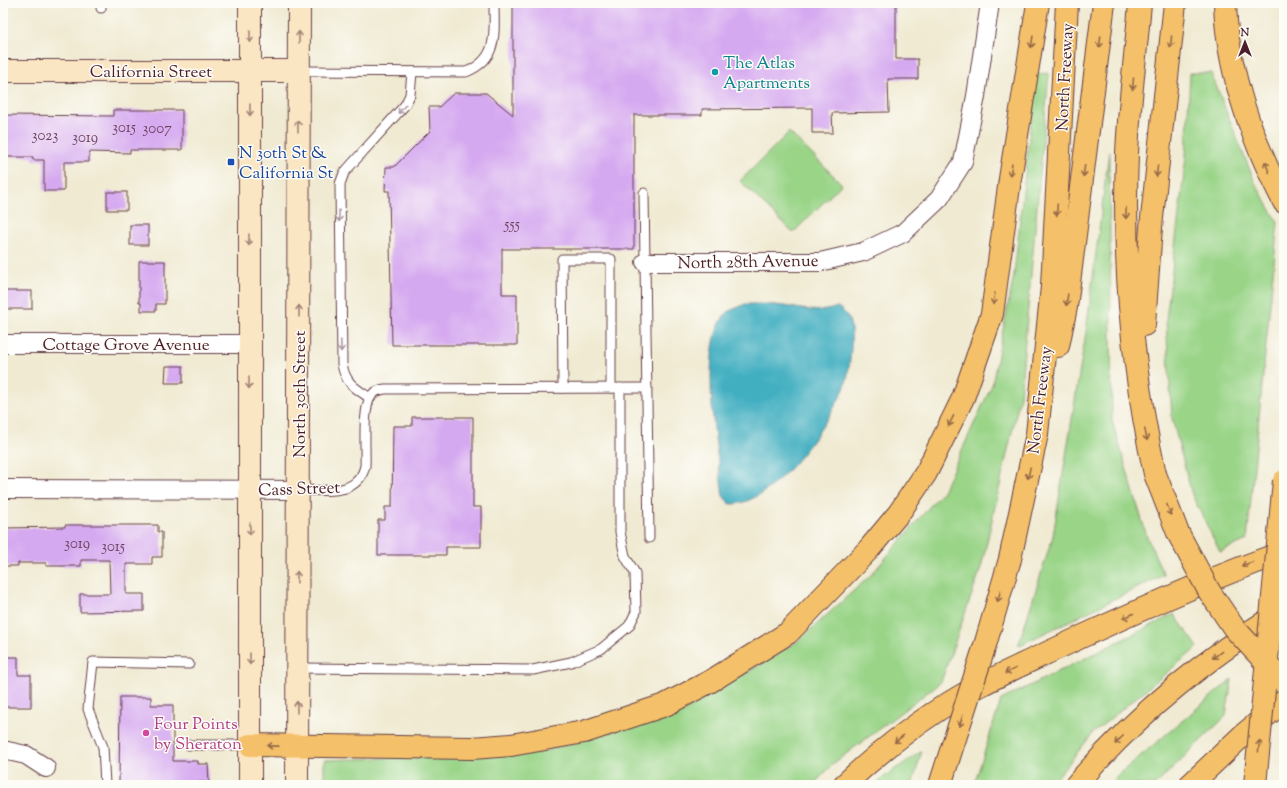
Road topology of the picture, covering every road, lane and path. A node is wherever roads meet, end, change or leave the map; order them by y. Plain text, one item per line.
1 (250, 3) edge
2 (299, 3) edge
3 (494, 3) edge
4 (990, 3) edge
5 (1038, 3) edge
6 (1067, 3) edge
7 (1104, 3) edge
8 (1140, 3) edge
9 (1175, 3) edge
10 (1226, 3) edge
11 (3, 71) edge
12 (249, 71) junction
13 (298, 71) junction
14 (412, 72) junction
15 (644, 193) dead end
16 (1284, 202) edge
17 (645, 262) junction
18 (3, 344) edge
19 (249, 344) junction
20 (563, 388) junction
21 (615, 388) junction
22 (647, 388) junction
23 (1141, 396) junction
24 (370, 398) junction
25 (1037, 434) junction
26 (1284, 481) edge
27 (3, 488) edge
28 (250, 490) junction
29 (298, 490) junction
30 (649, 538) dead end
31 (1284, 552) edge
32 (1284, 610) edge
33 (189, 664) dead end
34 (297, 668) junction
35 (1284, 682) edge
36 (1284, 701) edge
37 (189, 745) dead end
38 (250, 745) junction
39 (297, 746) junction
40 (3, 750) edge
41 (46, 768) dead end
42 (105, 785) edge
43 (250, 785) edge
44 (296, 785) edge
45 (844, 785) edge
46 (940, 785) edge
47 (1076, 785) edge
48 (1190, 785) edge
49 (1255, 785) edge

1 -> 12 main road
13 -> 2 main road, North 30th Street
3 - 14 lane
4 - 17 street, North 28th Avenue
5 -> 39 highway
6 -> 25 highway, North Freeway
7 -> 25 highway
8 -> 23 highway
9 -> 23 highway
16 -> 10 highway
11 - 12 main road, California Street
12 - 13 main road, California Street
12 -> 19 main road
13 - 14 lane
29 -> 13 main road, North 30th Street
14 -> 24 lane
15 - 17 lane
17 - 22 lane
18 - 19 street, Cottage Grove Avenue
19 -> 28 main road
20 - 21 lane
20 - 21 lane
20 - 24 lane
21 - 22 lane
21 - 34 lane
22 - 30 lane
23 -> 35 highway, bridge
24 - 29 lane, Cass Street
25 -> 46 highway, North Freeway, bridge
49 -> 26 highway, bridge
27 - 28 street, Cass Street
28 - 29 street, Cass Street
28 -> 38 main road
34 -> 29 main road, North 30th Street
31 -> 45 highway
32 -> 47 highway
33 - 42 lane
39 -> 34 main road, North 30th Street
36 - 48 highway
37 - 38 lane
39 -> 38 highway
38 - 43 main road
39 - 44 main road, North 30th Street
40 - 41 street

